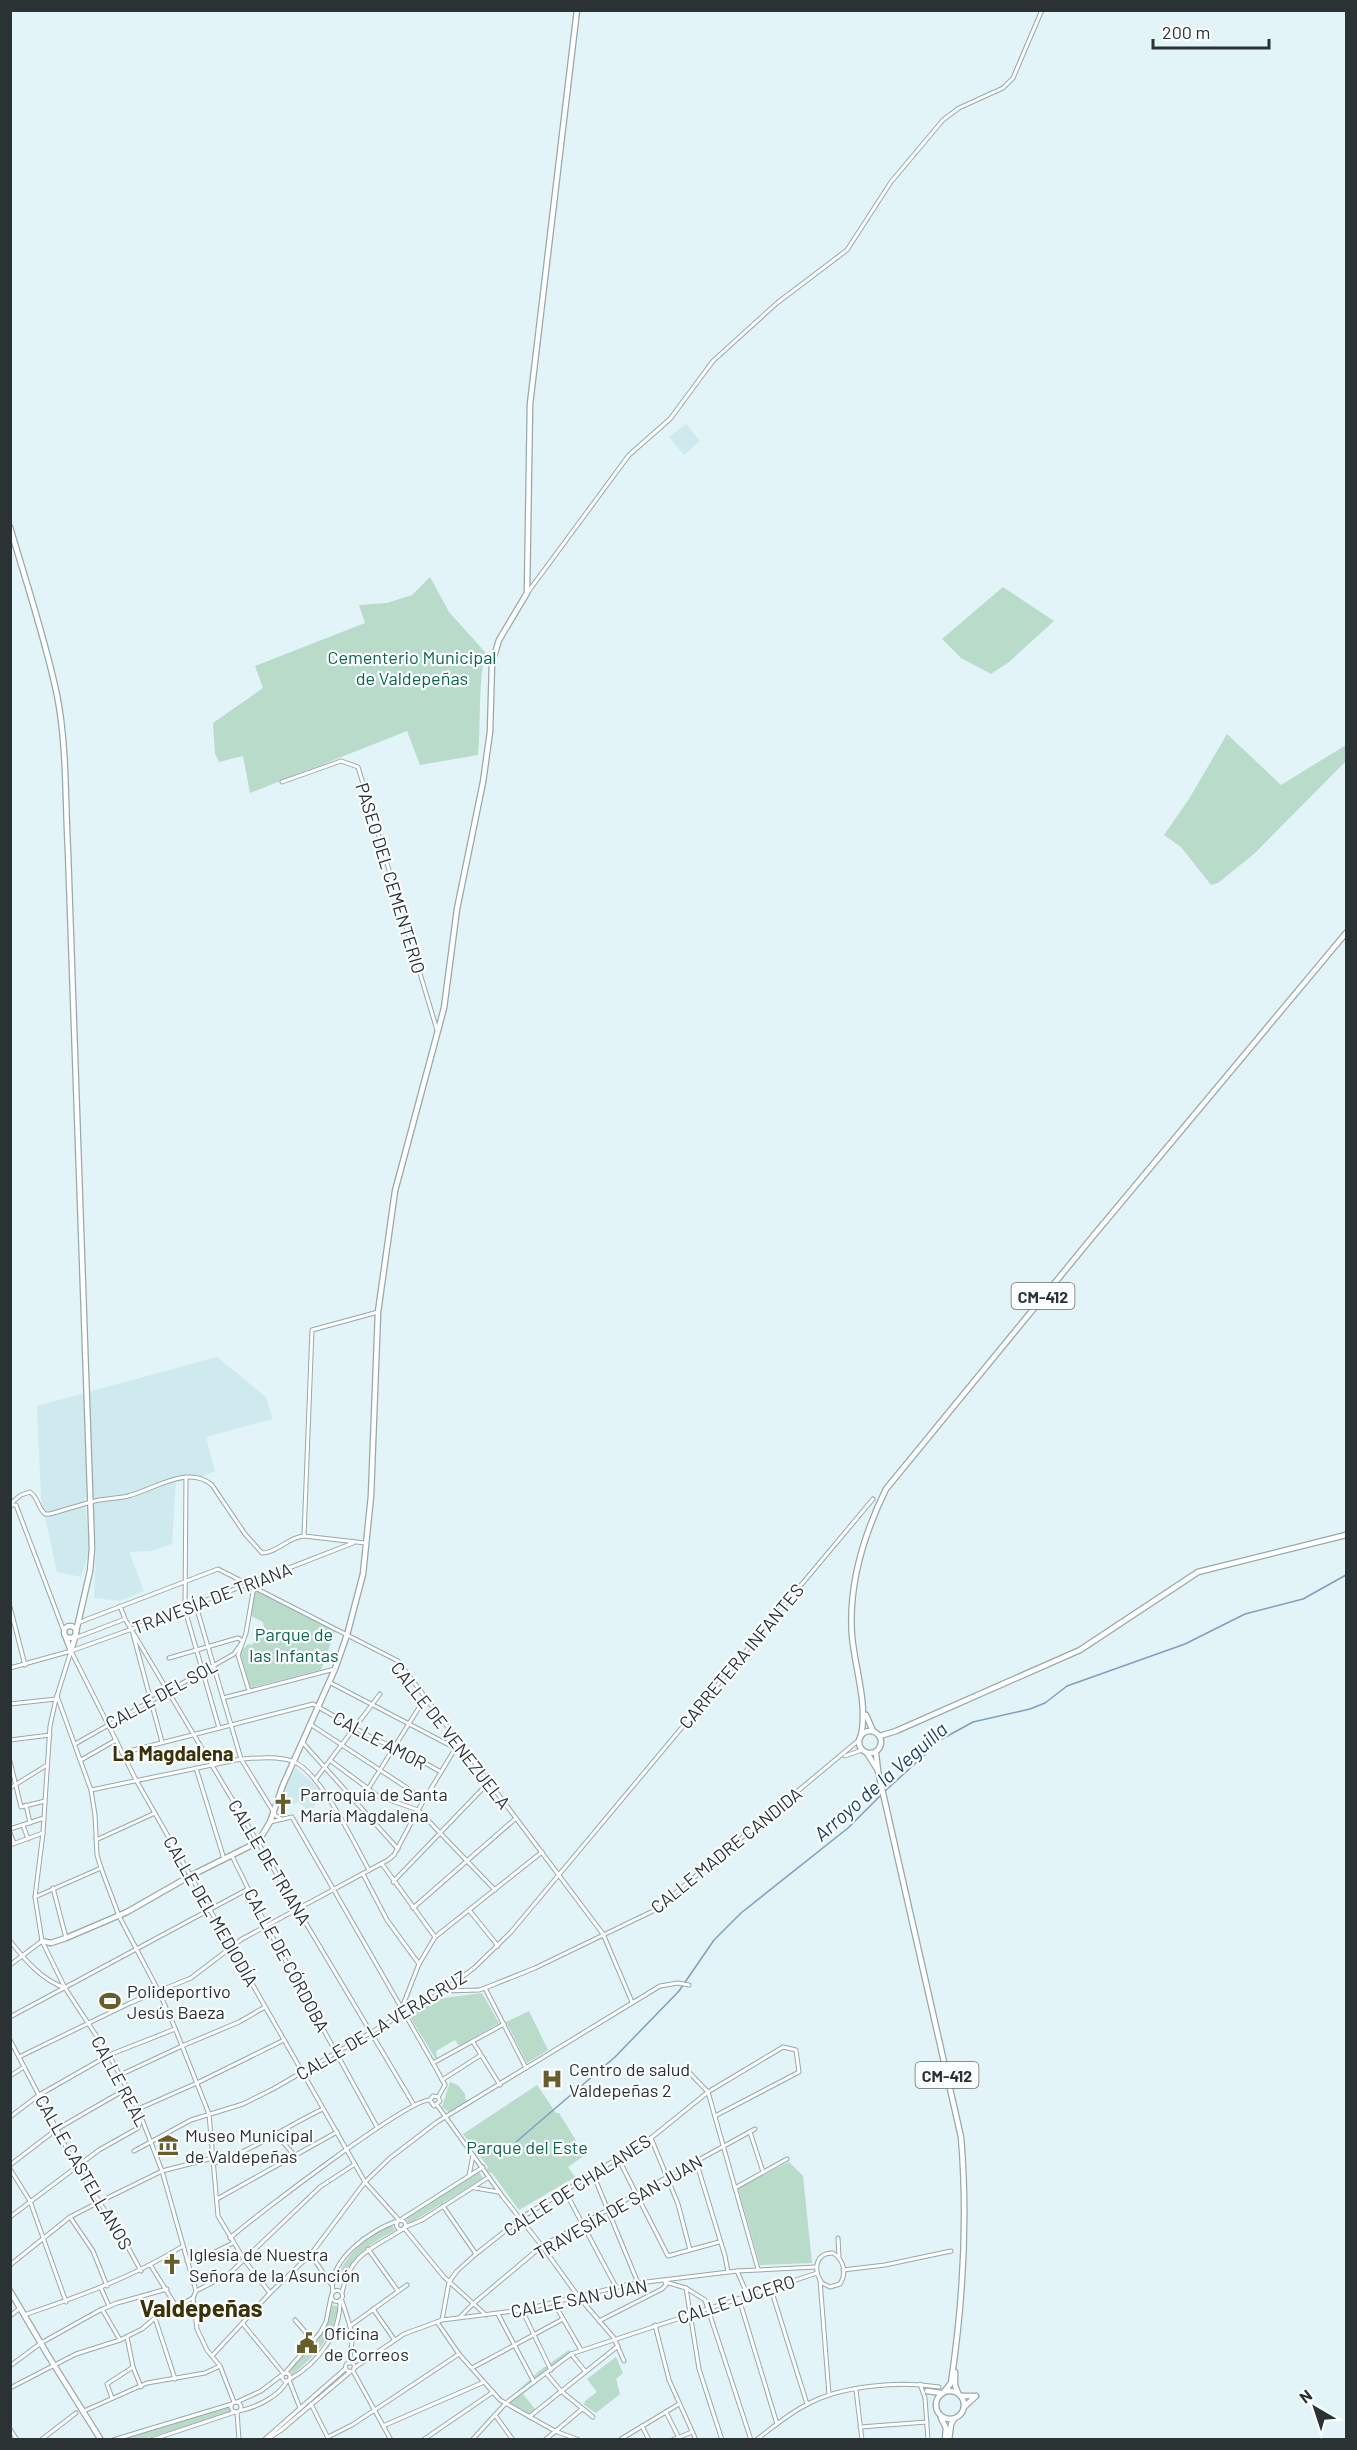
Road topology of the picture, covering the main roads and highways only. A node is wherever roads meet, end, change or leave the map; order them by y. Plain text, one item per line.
1 (577, 10) edge
2 (10, 527) edge
3 (1347, 933) edge
4 (1347, 1535) edge
5 (81, 1620) junction
6 (68, 1626) junction
7 (65, 1634) junction
8 (76, 1634) junction
9 (863, 1708) junction
10 (873, 1731) junction
11 (880, 1736) junction
12 (860, 1738) junction
13 (876, 1753) junction
14 (867, 1754) junction
15 (878, 1771) junction
16 (42, 1941) road end
17 (10, 2291) edge
18 (955, 2353) junction
19 (943, 2393) junction
20 (959, 2394) junction
21 (936, 2400) junction
22 (964, 2407) junction
23 (940, 2415) junction
24 (955, 2418) junction
25 (101, 2439) edge
26 (947, 2439) edge

1 - 16 main road
2 - 5 main road
3 - 9 main road, CM-412
4 - 11 main road
5 - 6 main road
5 - 8 main road
6 - 7 main road
6 - 8 main road
7 - 8 main road
7 - 8 main road, CALLE DEL MEDIODÍA
9 - 10 main road, CM-412
9 - 12 main road, CM-412
10 - 11 main road
10 - 12 main road
11 - 13 main road, CM-412
12 - 14 main road, CM-412
13 - 14 main road
13 - 15 main road, CM-412
14 - 15 main road, CM-412
15 - 18 main road, CM-412
17 - 25 main road
18 - 19 main road, CM-412
18 - 20 main road, CM-412
19 - 20 main road
19 - 21 main road, CM-412
19 - 21 main road
20 - 22 main road, CM-412
20 - 22 main road
21 - 23 main road
22 - 24 main road
23 - 24 main road
23 - 26 main road
24 - 26 main road

